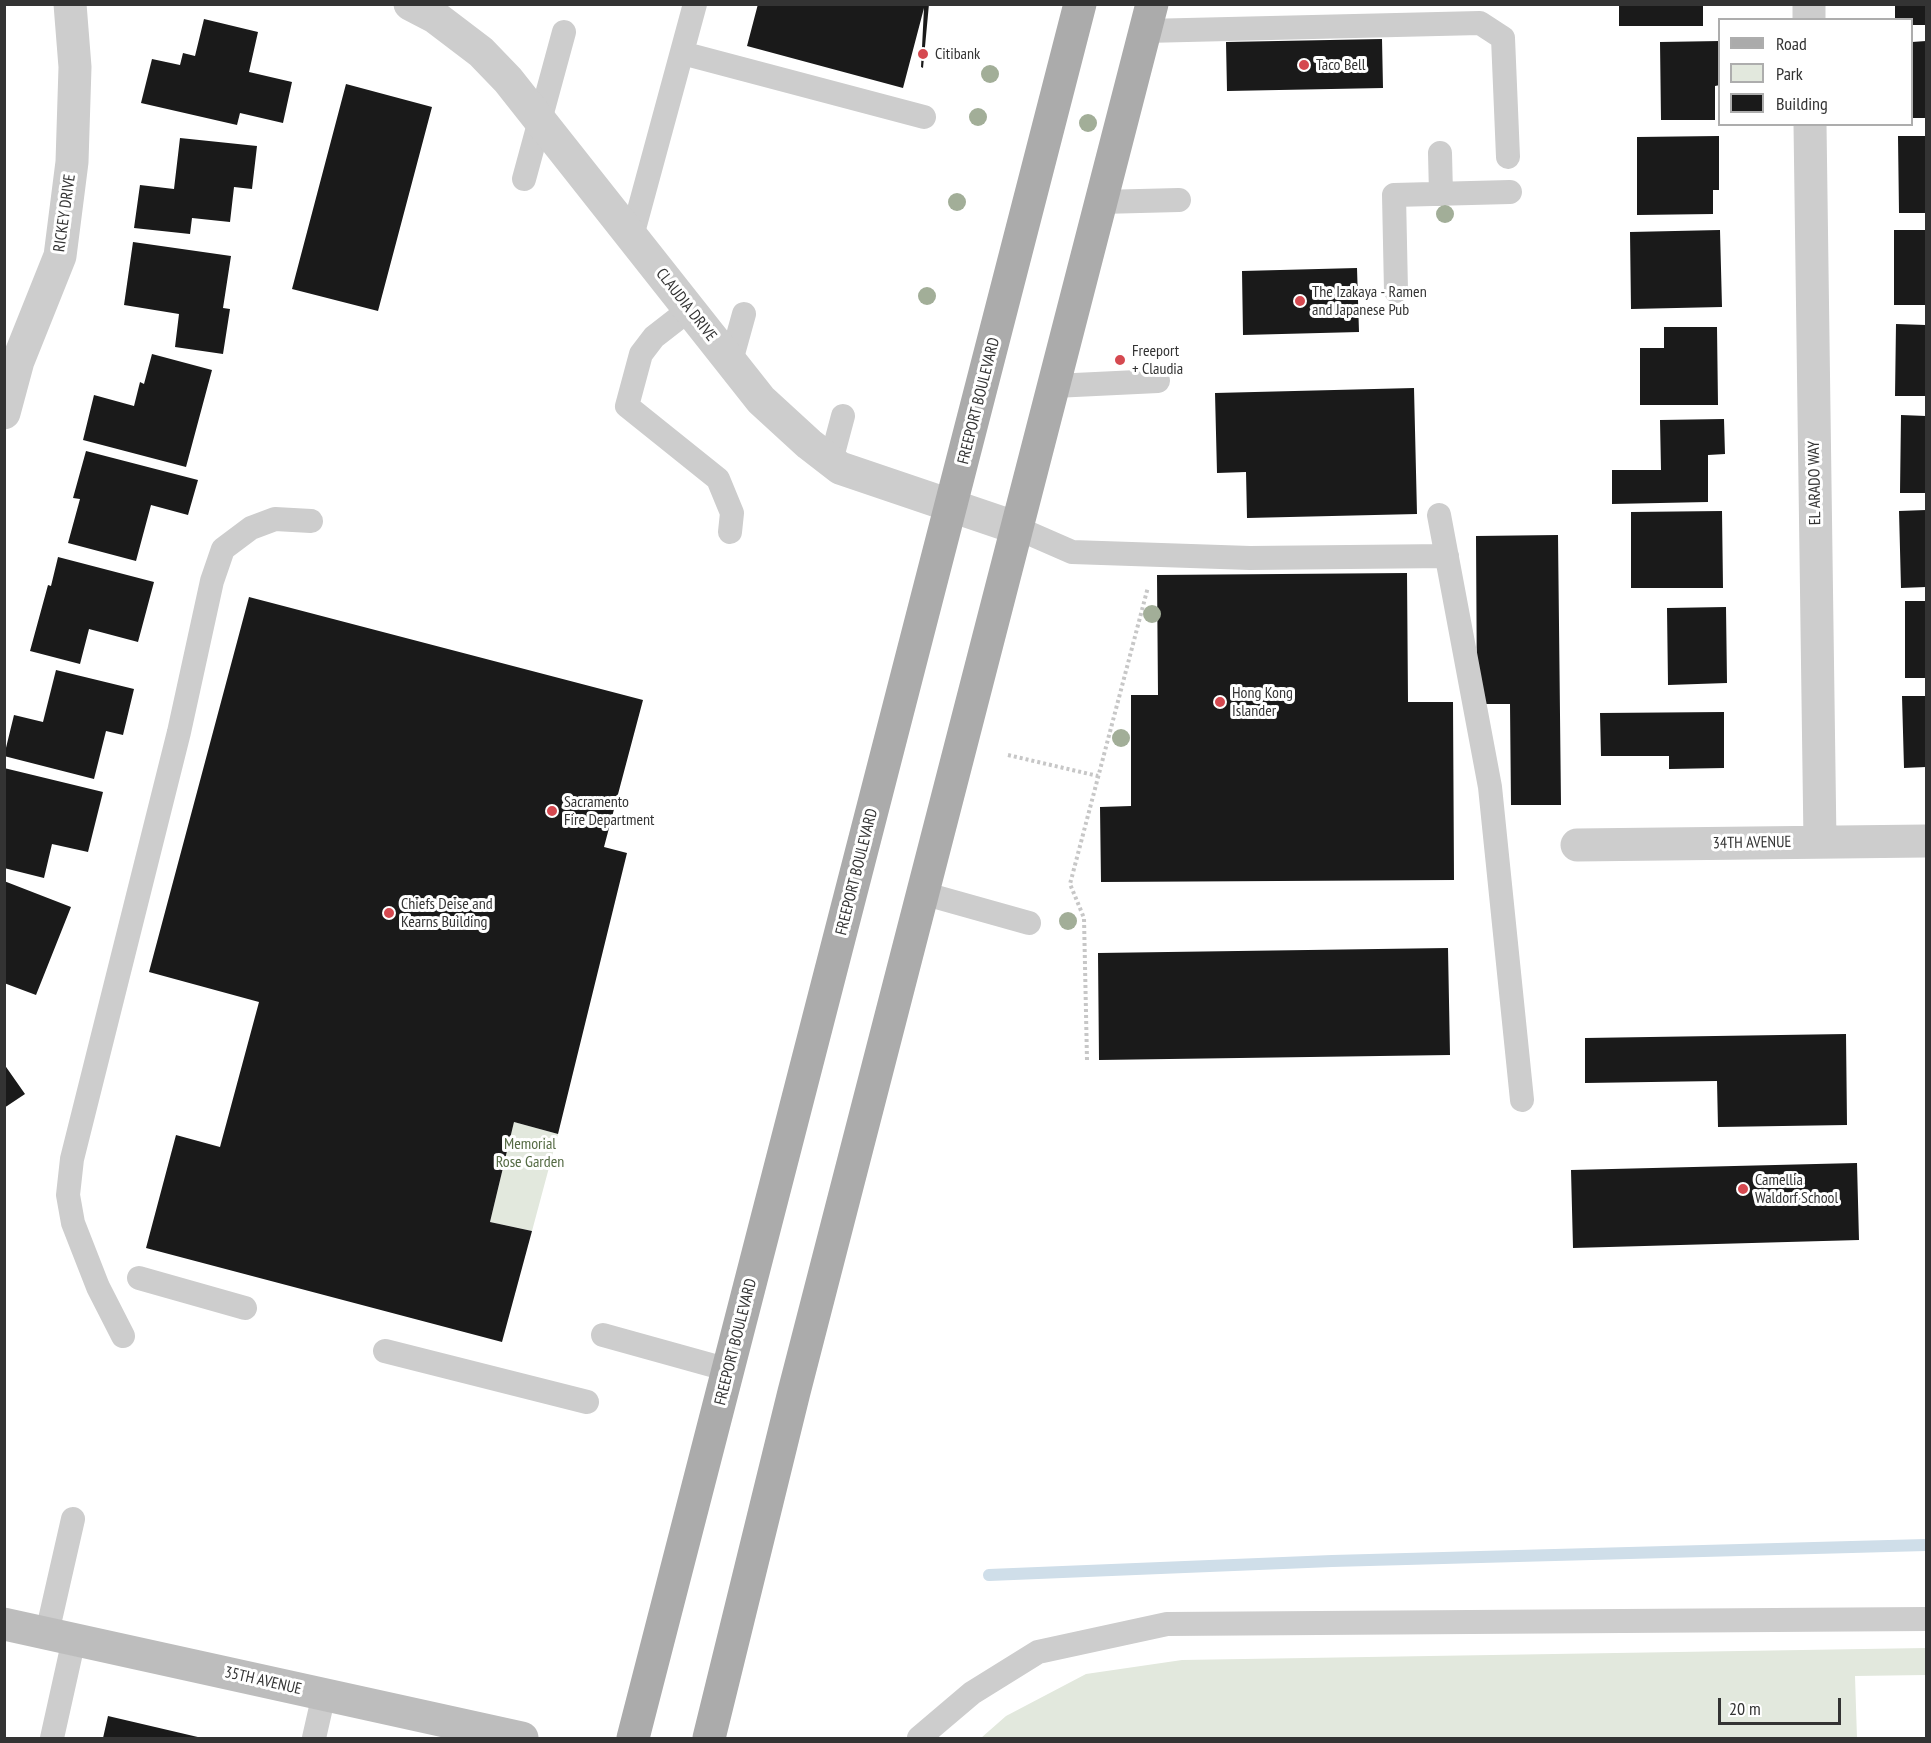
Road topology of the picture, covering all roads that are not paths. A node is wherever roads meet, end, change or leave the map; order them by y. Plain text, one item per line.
1 (70, 4) edge
2 (695, 4) edge
3 (1080, 4) edge
4 (428, 9) edge
5 (1149, 18) edge
6 (564, 32) dead end
7 (680, 60) junction
8 (539, 119) junction
9 (922, 124) dead end
10 (1810, 126) edge
11 (1440, 153) dead end
12 (1508, 157) dead end
13 (524, 178) dead end
14 (1510, 192) dead end
15 (1440, 194) junction
16 (1179, 200) dead end
17 (1101, 202) junction
18 (632, 236) junction
19 (1395, 291) dead end
20 (690, 309) junction
21 (744, 314) dead end
22 (11, 361) edge
23 (731, 361) junction
24 (1158, 381) dead end
25 (1054, 386) junction
26 (4, 413) edge
27 (843, 416) dead end
28 (831, 461) junction
29 (951, 507) junction
30 (1439, 515) dead end
31 (311, 521) dead end
32 (1017, 528) junction
33 (730, 532) dead end
34 (1447, 556) junction
35 (1926, 841) edge
36 (1820, 842) junction
37 (1577, 845) dead end
38 (922, 892) junction
39 (1029, 923) dead end
40 (1522, 1101) dead end
41 (139, 1278) dead end
42 (245, 1308) dead end
43 (603, 1335) dead end
44 (123, 1336) dead end
45 (385, 1351) dead end
46 (729, 1370) junction
47 (586, 1402) dead end
48 (73, 1519) dead end
49 (1926, 1619) edge
50 (4, 1624) edge
51 (61, 1636) junction
52 (324, 1694) junction
53 (52, 1738) edge
54 (314, 1738) edge
55 (522, 1738) edge
56 (633, 1738) edge
57 (709, 1738) edge
58 (919, 1738) edge

1 - 22 street, RICKEY DRIVE
2 - 7 lane
3 - 29 main road, FREEPORT BOULEVARD
4 - 8 street, CLAUDIA DRIVE
5 - 12 lane
5 - 17 main road
6 - 8 lane
7 - 9 lane
7 - 18 lane
8 - 13 lane
8 - 18 street, CLAUDIA DRIVE
10 - 36 street, EL ARADO WAY
11 - 15 lane
14 - 15 lane
15 - 19 lane
16 - 17 lane
17 - 25 main road
18 - 20 street, CLAUDIA DRIVE
20 - 23 street, CLAUDIA DRIVE
20 - 33 lane
21 - 23 lane
22 - 26 street, RICKEY DRIVE
23 - 28 street, CLAUDIA DRIVE
24 - 25 lane
25 - 32 main road
27 - 28 lane
28 - 29 street, CLAUDIA DRIVE
29 - 32 street, CLAUDIA DRIVE
29 - 46 main road, FREEPORT BOULEVARD
30 - 34 lane
31 - 44 lane
32 - 34 lane
32 - 38 main road
34 - 40 lane
35 - 36 street, 34TH AVENUE
36 - 37 street, 34TH AVENUE
38 - 39 lane
38 - 57 main road
41 - 42 lane
43 - 46 lane
45 - 47 lane
46 - 56 main road, FREEPORT BOULEVARD
48 - 51 lane
49 - 58 lane
50 - 51 street, 35TH AVENUE
51 - 52 street, 35TH AVENUE
51 - 53 lane
52 - 54 lane
52 - 55 street, 35TH AVENUE

